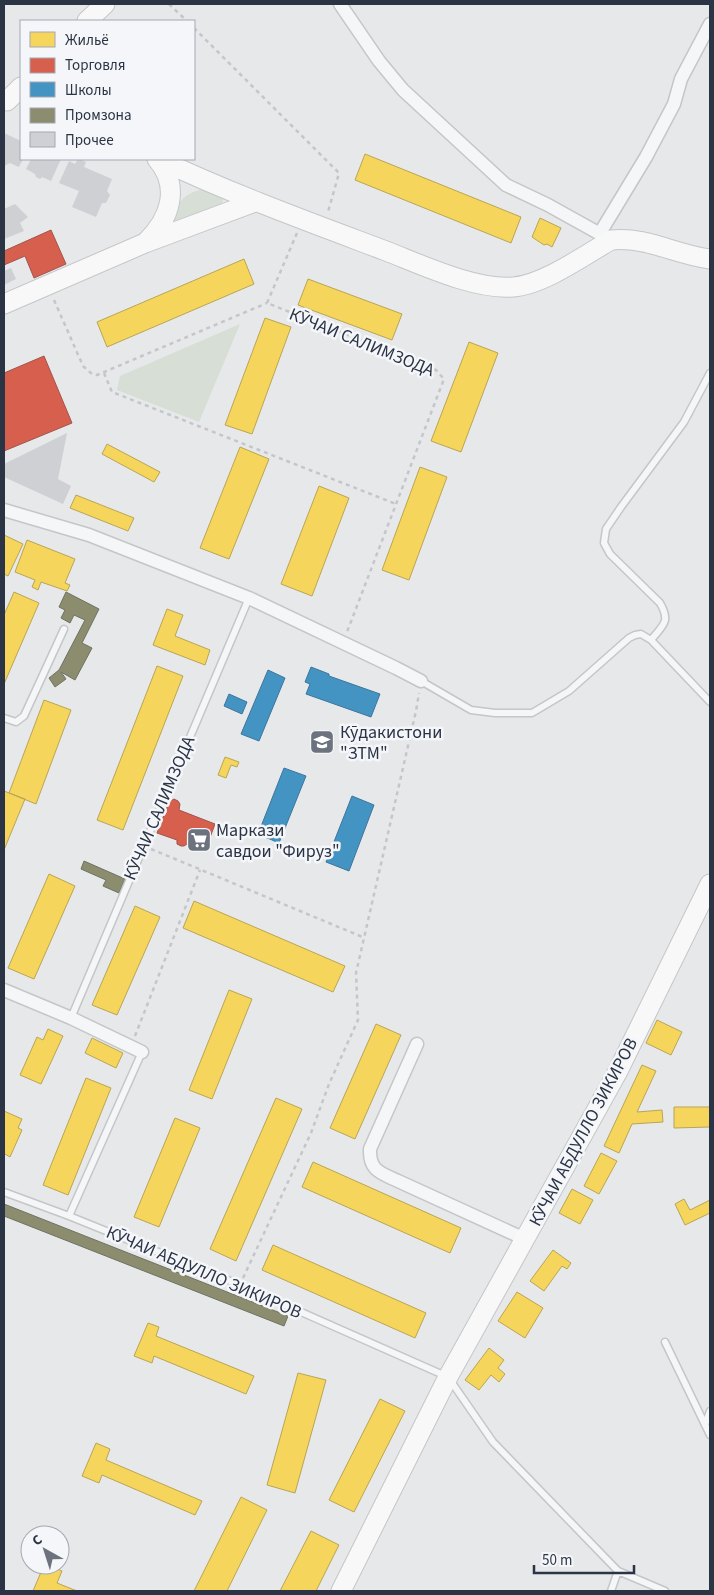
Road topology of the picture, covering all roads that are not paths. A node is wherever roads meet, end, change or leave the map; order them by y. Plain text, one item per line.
1 (105, 4) edge
2 (340, 4) edge
3 (89, 20) edge
4 (710, 24) edge
5 (20, 88) edge
6 (11, 102) edge
7 (158, 160) edge
8 (159, 160) edge
9 (206, 181) junction
10 (224, 188) junction
11 (255, 202) junction
12 (168, 210) junction
13 (217, 217) junction
14 (606, 236) junction
15 (145, 243) junction
16 (710, 259) edge
17 (4, 304) edge
18 (710, 373) edge
19 (4, 510) edge
20 (248, 598) junction
21 (64, 629) dead end
22 (651, 640) junction
23 (420, 681) joint
24 (710, 702) edge
25 (4, 718) edge
26 (710, 884) edge
27 (4, 990) edge
28 (71, 1018) junction
29 (417, 1044) dead end
30 (137, 1050) joint
31 (4, 1192) edge
32 (69, 1216) junction
33 (525, 1239) junction
34 (665, 1342) dead end
35 (448, 1377) junction
36 (710, 1411) edge
37 (705, 1425) junction
38 (710, 1435) edge
39 (618, 1571) junction
40 (341, 1591) edge
41 (611, 1591) edge
42 (665, 1591) edge

1 - 3 street
2 - 14 street
4 - 14 street
5 - 6 street
7 - 12 street
8 - 9 street
9 - 10 street
9 - 12 street
10 - 11 street
10 - 13 street
11 - 13 street
11 - 14 street
12 - 15 street
13 - 15 street
14 - 16 street
15 - 17 street
18 - 22 lane
19 - 20 street
20 - 23 street
20 - 28 lane, КӮЧАИ САЛИМЗОДА
21 - 25 lane
22 - 23 lane
22 - 24 lane
26 - 33 street, КӮЧАИ АБДУЛЛО ЗИКИРОВ
27 - 28 street
28 - 30 street
29 - 33 street
30 - 32 lane
31 - 32 lane
32 - 35 lane, КӮЧАИ АБДУЛЛО ЗИКИРОВ
33 - 35 street, КӮЧАИ АБДУЛЛО ЗИКИРОВ
34 - 37 lane
35 - 39 lane
35 - 40 street, КӮЧАИ АБДУЛЛО ЗИКИРОВ
36 - 37 lane
37 - 38 lane
39 - 41 lane
39 - 42 lane

